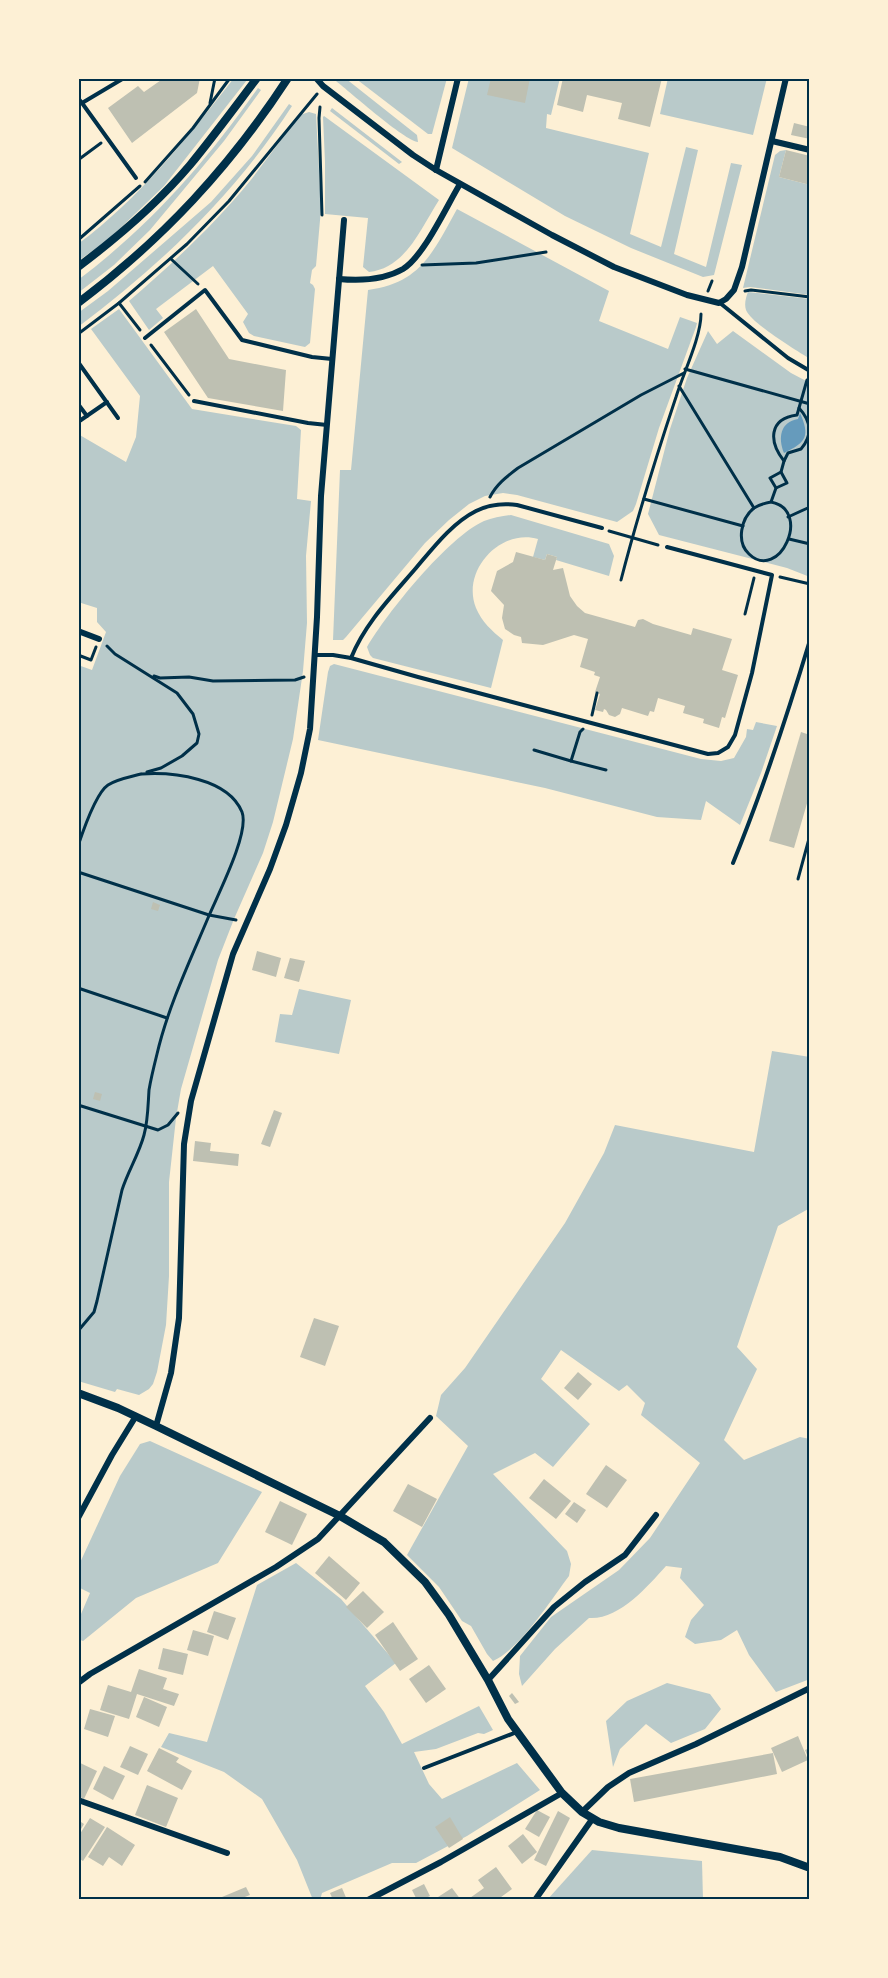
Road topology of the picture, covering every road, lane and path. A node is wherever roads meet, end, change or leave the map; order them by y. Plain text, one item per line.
1 (124, 78) edge
2 (215, 78) edge
3 (230, 78) edge
4 (257, 78) edge
5 (288, 78) edge
6 (316, 78) edge
7 (458, 78) edge
8 (786, 78) edge
9 (78, 98) edge
10 (314, 99) dead end
11 (82, 103) junction
12 (210, 105) junction
13 (320, 107) dead end
14 (107, 138) junction
15 (772, 141) junction
16 (810, 150) edge
17 (78, 160) edge
18 (436, 170) junction
19 (136, 178) dead end
20 (460, 184) junction
21 (322, 215) dead end
22 (344, 220) dead end
23 (78, 240) edge
24 (546, 252) dead end
25 (171, 259) junction
26 (407, 266) junction
27 (78, 267) edge
28 (339, 279) junction
29 (712, 281) dead end
30 (205, 290) junction
31 (708, 291) dead end
32 (745, 291) dead end
33 (810, 297) edge
34 (78, 303) edge
35 (119, 303) junction
36 (719, 303) junction
37 (701, 314) dead end
38 (78, 334) edge
39 (146, 338) junction
40 (332, 359) junction
41 (78, 362) edge
42 (684, 371) junction
43 (810, 371) edge
44 (807, 380) dead end
45 (680, 386) junction
46 (194, 401) joint
47 (107, 402) junction
48 (801, 402) junction
49 (78, 404) edge
50 (810, 404) edge
51 (799, 407) junction
52 (87, 416) junction
53 (118, 418) dead end
54 (78, 422) edge
55 (327, 424) junction
56 (784, 461) junction
57 (780, 472) junction
58 (776, 488) junction
59 (644, 499) junction
60 (771, 502) junction
61 (488, 506) junction
62 (810, 507) edge
63 (754, 508) junction
64 (788, 517) junction
65 (743, 525) junction
66 (602, 528) joint
67 (632, 537) junction
68 (789, 539) junction
69 (810, 544) edge
70 (667, 547) joint
71 (756, 570) junction
72 (772, 575) junction
73 (621, 580) dead end
74 (810, 584) edge
75 (745, 614) dead end
76 (78, 631) edge
77 (99, 639) joint
78 (810, 640) edge
79 (315, 655) junction
80 (78, 656) edge
81 (351, 658) junction
82 (91, 660) dead end
83 (148, 675) junction
84 (304, 677) dead end
85 (597, 693) dead end
86 (590, 720) dead end
87 (584, 728) dead end
88 (534, 750) dead end
89 (571, 760) junction
90 (606, 770) dead end
91 (142, 774) junction
92 (810, 835) edge
93 (78, 845) edge
94 (733, 863) dead end
95 (78, 872) edge
96 (798, 879) dead end
97 (209, 915) junction
98 (236, 920) dead end
99 (78, 988) edge
100 (168, 1019) junction
101 (78, 1105) edge
102 (181, 1110) dead end
103 (146, 1127) junction
104 (78, 1331) edge
105 (78, 1393) edge
106 (136, 1416) junction
107 (430, 1418) dead end
108 (156, 1426) junction
109 (656, 1515) dead end
110 (340, 1516) junction
111 (78, 1518) edge
112 (488, 1680) junction
113 (78, 1683) edge
114 (810, 1688) edge
115 (518, 1732) junction
116 (424, 1768) dead end
117 (562, 1793) junction
118 (78, 1800) edge
119 (582, 1812) junction
120 (593, 1818) junction
121 (227, 1853) dead end
122 (810, 1868) edge
123 (368, 1900) edge
124 (535, 1900) edge

1 - 11 lane
2 - 12 path
3 - 12 path
4 - 27 street
5 - 34 street
6 - 18 street
7 - 18 street
8 - 15 street
9 - 11 lane
10 - 25 path
11 - 14 lane
12 - 23 path
13 - 21 path
14 - 17 path
14 - 19 lane
15 - 16 street
15 - 36 street
18 - 20 street
20 - 26 street
20 - 36 street
22 - 28 street
24 - 26 path
25 - 30 path
25 - 35 path
26 - 28 street
28 - 40 street
29 - 31 path
30 - 39 lane
30 - 40 lane
32 - 33 path
35 - 38 path
35 - 39 path
36 - 43 lane
37 - 42 path
39 - 46 path
40 - 55 street
41 - 47 lane
42 - 45 path
42 - 48 path
42 - 61 path
44 - 48 path
45 - 59 path
45 - 63 path
46 - 55 lane
47 - 52 lane
47 - 53 lane
48 - 50 path
48 - 51 path
49 - 52 lane
51 - 56 path
51 - 56 path
52 - 54 lane
55 - 79 street
56 - 57 path
57 - 58 path
57 - 58 path
58 - 60 path
59 - 65 path
59 - 67 path
60 - 63 path
60 - 64 path
61 - 66 lane
61 - 81 lane
62 - 64 path
63 - 65 path
64 - 68 path
65 - 68 path
66 - 67 path
67 - 70 path
67 - 73 path
68 - 69 path
70 - 71 lane
71 - 72 lane
71 - 75 path
72 - 74 path
72 - 81 lane
76 - 77 street
77 - 83 path
78 - 94 lane
79 - 81 lane
79 - 108 street
80 - 82 path
83 - 84 path
83 - 91 path
85 - 86 path
87 - 89 path
88 - 89 path
89 - 90 path
91 - 93 path
91 - 97 path
92 - 96 path
95 - 97 path
97 - 98 path
97 - 100 path
99 - 100 path
100 - 103 path
101 - 103 path
102 - 103 path
103 - 104 path
105 - 106 street
106 - 108 street
106 - 111 street
107 - 110 street
108 - 110 street
109 - 112 street
110 - 112 street
110 - 113 street
112 - 115 street
114 - 119 street
115 - 116 lane
115 - 117 street
117 - 119 street
117 - 123 street
118 - 121 street
119 - 120 street
120 - 122 street
120 - 124 street

